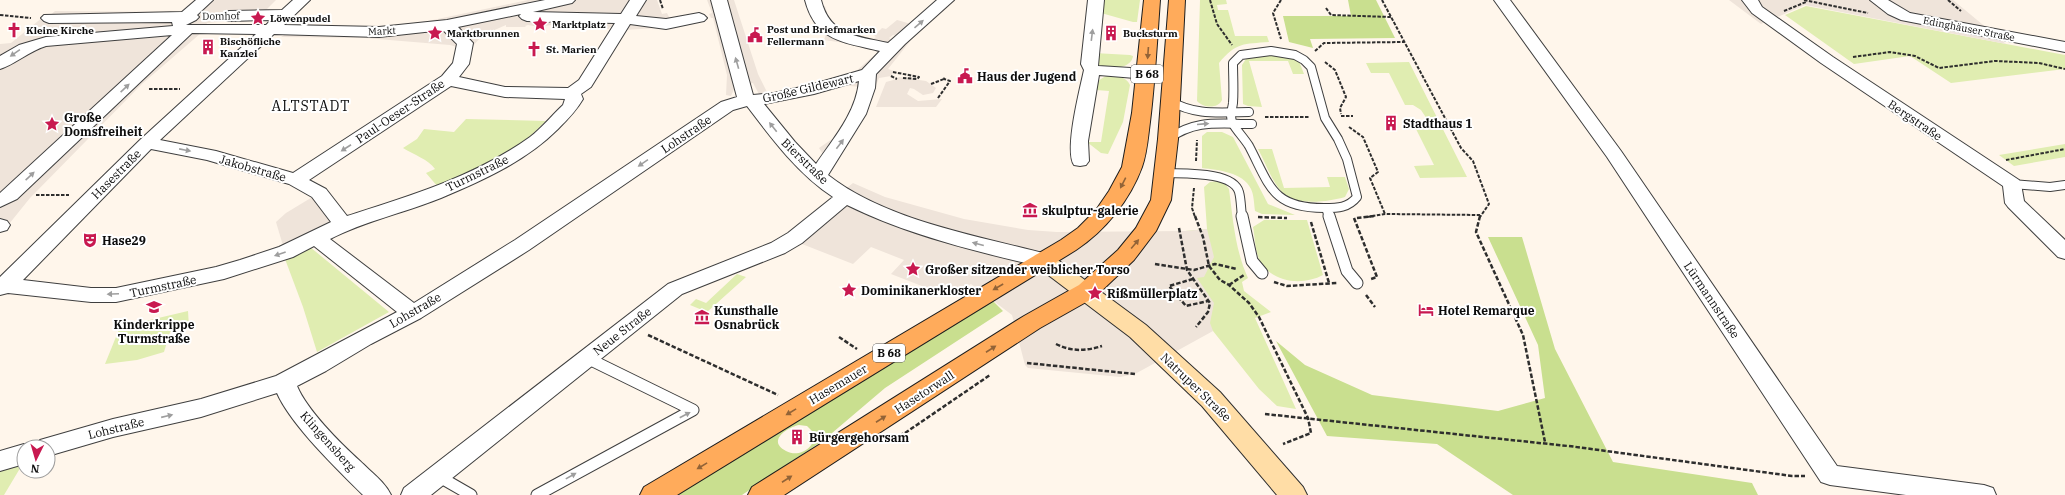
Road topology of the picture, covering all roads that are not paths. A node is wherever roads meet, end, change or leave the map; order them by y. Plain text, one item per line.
1 (205, 0) edge
2 (302, 0) edge
3 (567, 0) edge
4 (638, 0) edge
5 (813, 0) edge
6 (946, 0) edge
7 (1096, 0) edge
8 (1152, 0) edge
9 (1177, 0) edge
10 (1502, 0) edge
11 (1750, 0) edge
12 (1878, 0) edge
13 (662, 10) edge
14 (713, 12) edge
15 (134, 15) junction
16 (287, 15) junction
17 (491, 15) junction
18 (256, 16) junction
19 (626, 19) junction
20 (187, 23) junction
21 (447, 25) junction
22 (242, 29) junction
23 (271, 30) junction
24 (111, 36) junction
25 (32, 44) junction
26 (2065, 47) edge
27 (892, 48) junction
28 (0, 64) edge
29 (1092, 70) junction
30 (868, 73) junction
31 (1147, 74) junction
32 (448, 80) junction
33 (572, 93) junction
34 (759, 98) junction
35 (1170, 101) junction
36 (1230, 112) junction
37 (1250, 112) dead end
38 (1232, 124) junction
39 (1252, 124) dead end
40 (1168, 139) junction
41 (147, 143) junction
42 (1080, 161) dead end
43 (1165, 173) junction
44 (818, 176) junction
45 (296, 180) junction
46 (2012, 184) junction
47 (2065, 185) edge
48 (846, 196) junction
49 (5, 198) edge
50 (1326, 208) junction
51 (343, 224) junction
52 (316, 238) junction
53 (2065, 252) edge
54 (1043, 260) junction
55 (1264, 276) road end
56 (1356, 283) road end
57 (1, 286) edge
58 (1087, 291) junction
59 (413, 313) junction
60 (587, 358) junction
61 (284, 382) junction
62 (56, 445) edge
63 (16, 456) edge
64 (0, 461) edge
65 (438, 476) junction
66 (378, 495) edge
67 (413, 495) edge
68 (471, 495) edge
69 (537, 495) edge
70 (654, 495) edge
71 (762, 495) edge
72 (1293, 495) edge
73 (1984, 495) edge

1 - 20 street, Domhof
2 - 16 street
3 - 17 street, Markt
4 - 19 street
5 - 27 street
27 -> 6 street, Große Gildewart
29 -> 7 street
8 -> 31 main road, B 68
9 - 35 main road, B 68
10 - 73 street, Lürmannstraße
11 - 46 street, Bergstraße
12 - 26 street, Edinghäuser Straße
13 - 14 street, Markt
13 - 19 street, Markt
34 -> 14 street
15 - 20 street, Domhof
15 - 24 street
15 - 25 street, Domhof
16 - 18 street, Domhof
16 - 23 street
17 - 19 street, Markt
17 - 21 street, Markt
18 - 20 street, Domhof
18 - 22 street, Domhof
19 - 33 street
20 - 22 street
20 - 24 street
49 -> 20 street
21 - 23 street, Markt
21 - 32 street, Paul-Oeser-Straße
22 - 23 street
23 - 41 street, Hasestraße
24 - 25 street
25 -> 28 street
27 - 30 street, Große Gildewart
29 - 31 street
29 - 42 street
30 - 34 street, Große Gildewart
44 -> 30 street, Große Gildewart
31 -> 54 main road, B 68
32 - 33 street
32 -> 45 street, Paul-Oeser-Straße
33 - 51 street, Turmstraße
44 -> 34 street, Bierstraße
34 -> 59 street, Lohstraße
35 - 36 lane
35 - 40 main road, B 68
36 - 37 lane
36 - 38 lane
36 - 50 lane
38 - 39 lane
40 -> 38 lane
38 - 50 lane
40 - 43 main road, B 68
41 -> 45 street, Jakobstraße
41 - 57 street, Hasestraße
43 - 55 lane
58 -> 43 main road, B 68
44 - 48 street, Bierstraße
45 - 51 street, Jakobstraße
46 - 47 lane
46 - 53 street
54 -> 48 street, Bierstraße
48 - 60 street, Neue Straße
50 - 56 lane
51 - 52 street, Turmstraße
52 -> 57 street, Turmstraße
52 - 59 street
54 - 58 main road
54 -> 70 main road, Hasemauer / B 68
71 -> 58 main road, Hasetorwall / B 68
58 - 72 main road, Natruper Straße
59 - 61 street, Lohstraße
60 - 65 street, Neue Straße
69 -> 60 lane
62 -> 61 street, Lohstraße
61 - 66 street, Klingensberg
63 - 64 street
65 - 67 street, Neue Straße
65 - 68 lane

